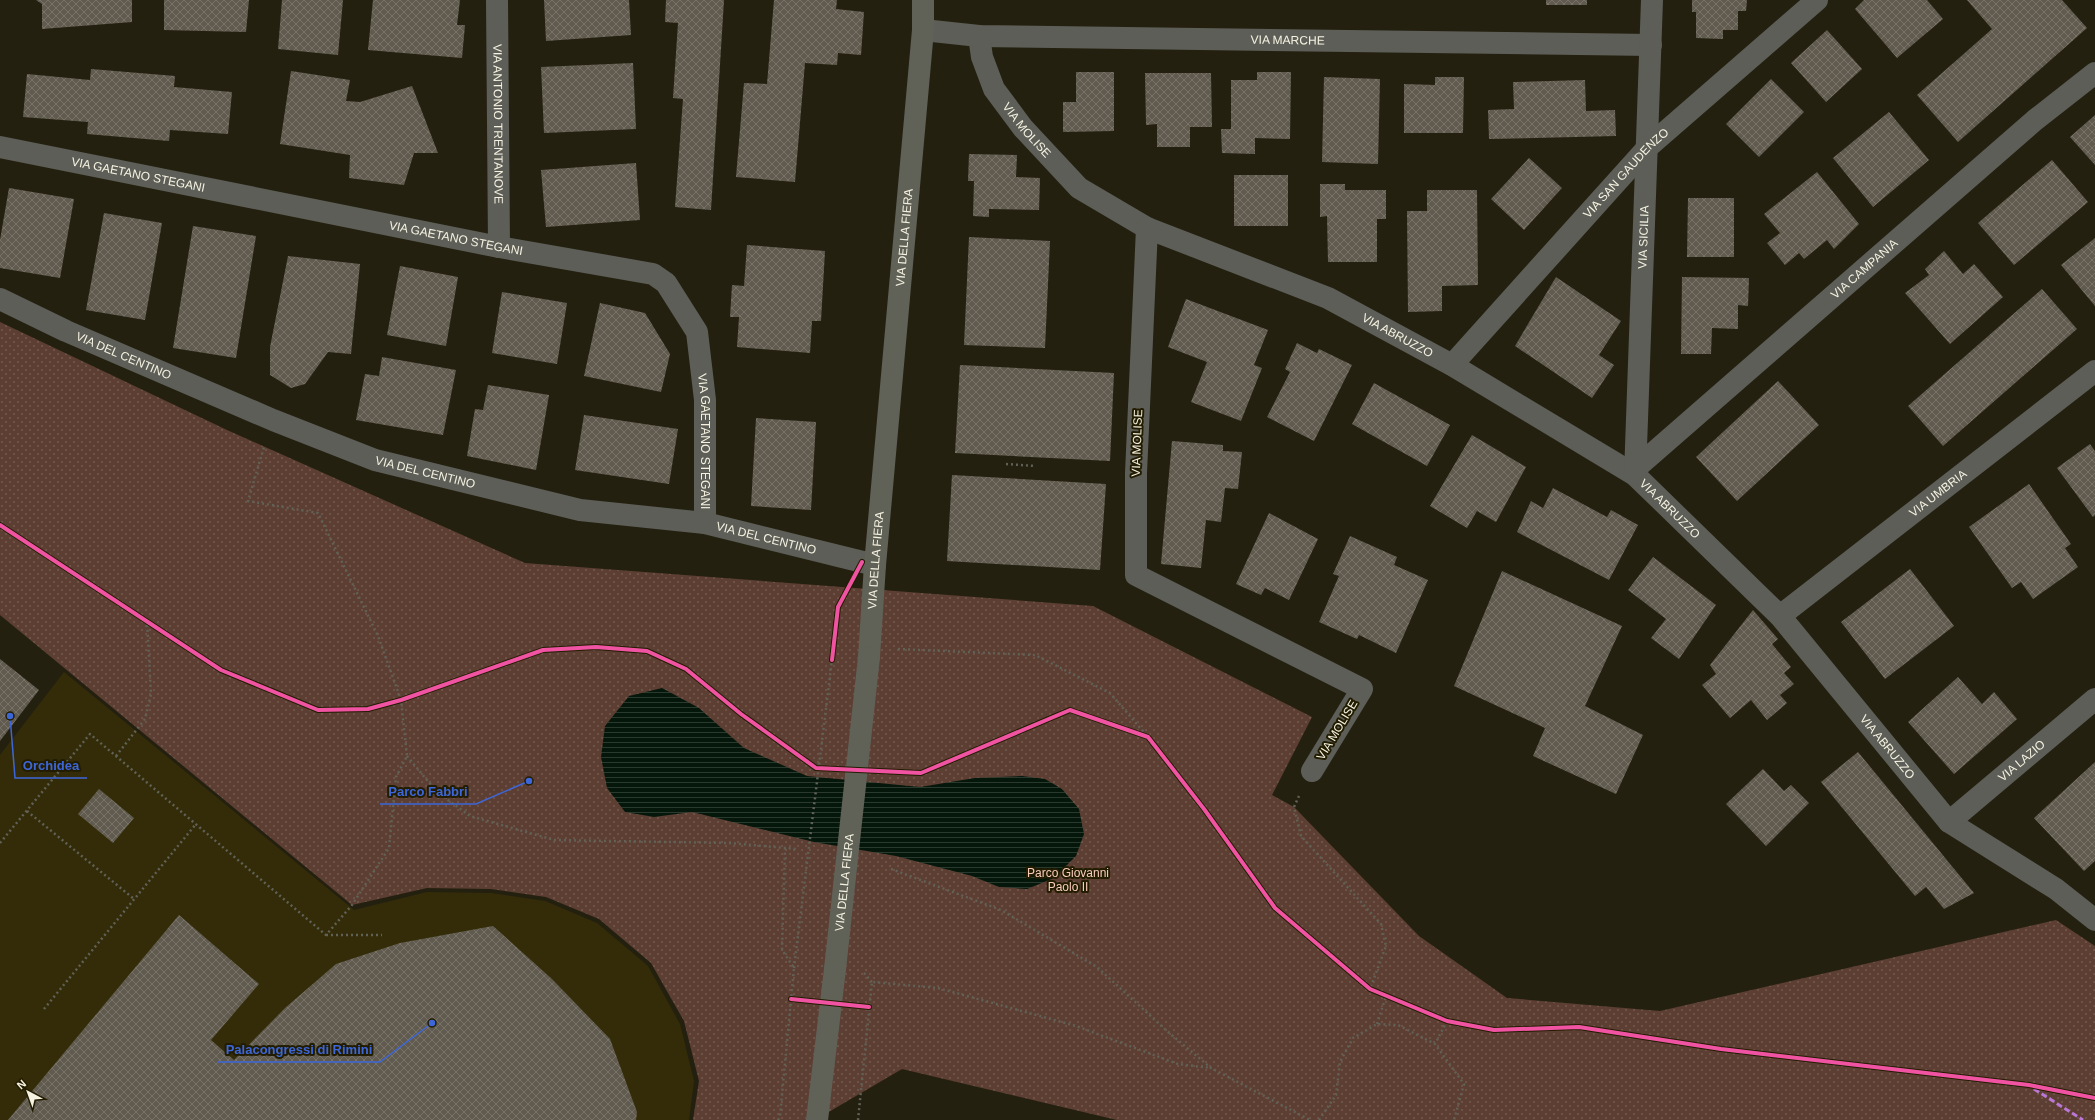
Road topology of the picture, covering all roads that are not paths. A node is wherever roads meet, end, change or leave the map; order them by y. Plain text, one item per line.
1 (497, 0) edge
2 (923, 0) edge
3 (1652, 0) edge
4 (1817, 0) edge
5 (923, 30) junction
6 (979, 36) junction
7 (1652, 45) junction
8 (2095, 72) edge
9 (0, 147) edge
10 (1648, 147) junction
11 (1147, 228) junction
12 (499, 247) junction
13 (0, 299) edge
14 (1452, 365) junction
15 (2095, 371) edge
16 (1635, 472) junction
17 (705, 523) junction
18 (875, 565) junction
19 (1780, 616) junction
20 (2095, 699) edge
21 (1312, 771) road end
22 (1949, 822) junction
23 (2095, 920) edge
24 (817, 1120) edge

1 - 12 street, VIA ANTONIO TRENTANOVE
2 - 5 street, VIA DELLA FIERA
3 - 7 street, VIA SICILIA
4 - 10 street, VIA SAN GAUDENZO
5 - 6 street, VIA MARCHE
5 - 18 street, VIA DELLA FIERA
6 - 7 street, VIA MARCHE
6 - 11 street, VIA MOLISE
7 - 10 street, VIA SICILIA
8 - 16 street, VIA CAMPANIA
9 - 12 street, VIA GAETANO STEGANI
10 - 14 street, VIA SAN GAUDENZO
10 - 16 street, VIA SICILIA
11 - 14 street, VIA ABRUZZO
11 - 21 street, VIA MOLISE
12 - 17 street, VIA GAETANO STEGANI
13 - 17 street, VIA DEL CENTINO
14 - 16 street, VIA ABRUZZO
15 - 19 street, VIA UMBRIA
16 - 19 street, VIA ABRUZZO
17 - 18 street, VIA DEL CENTINO
18 - 24 street, VIA DELLA FIERA, bridge
19 - 22 street, VIA ABRUZZO
20 - 22 street, VIA LAZIO
22 - 23 street, VIA ABRUZZO

